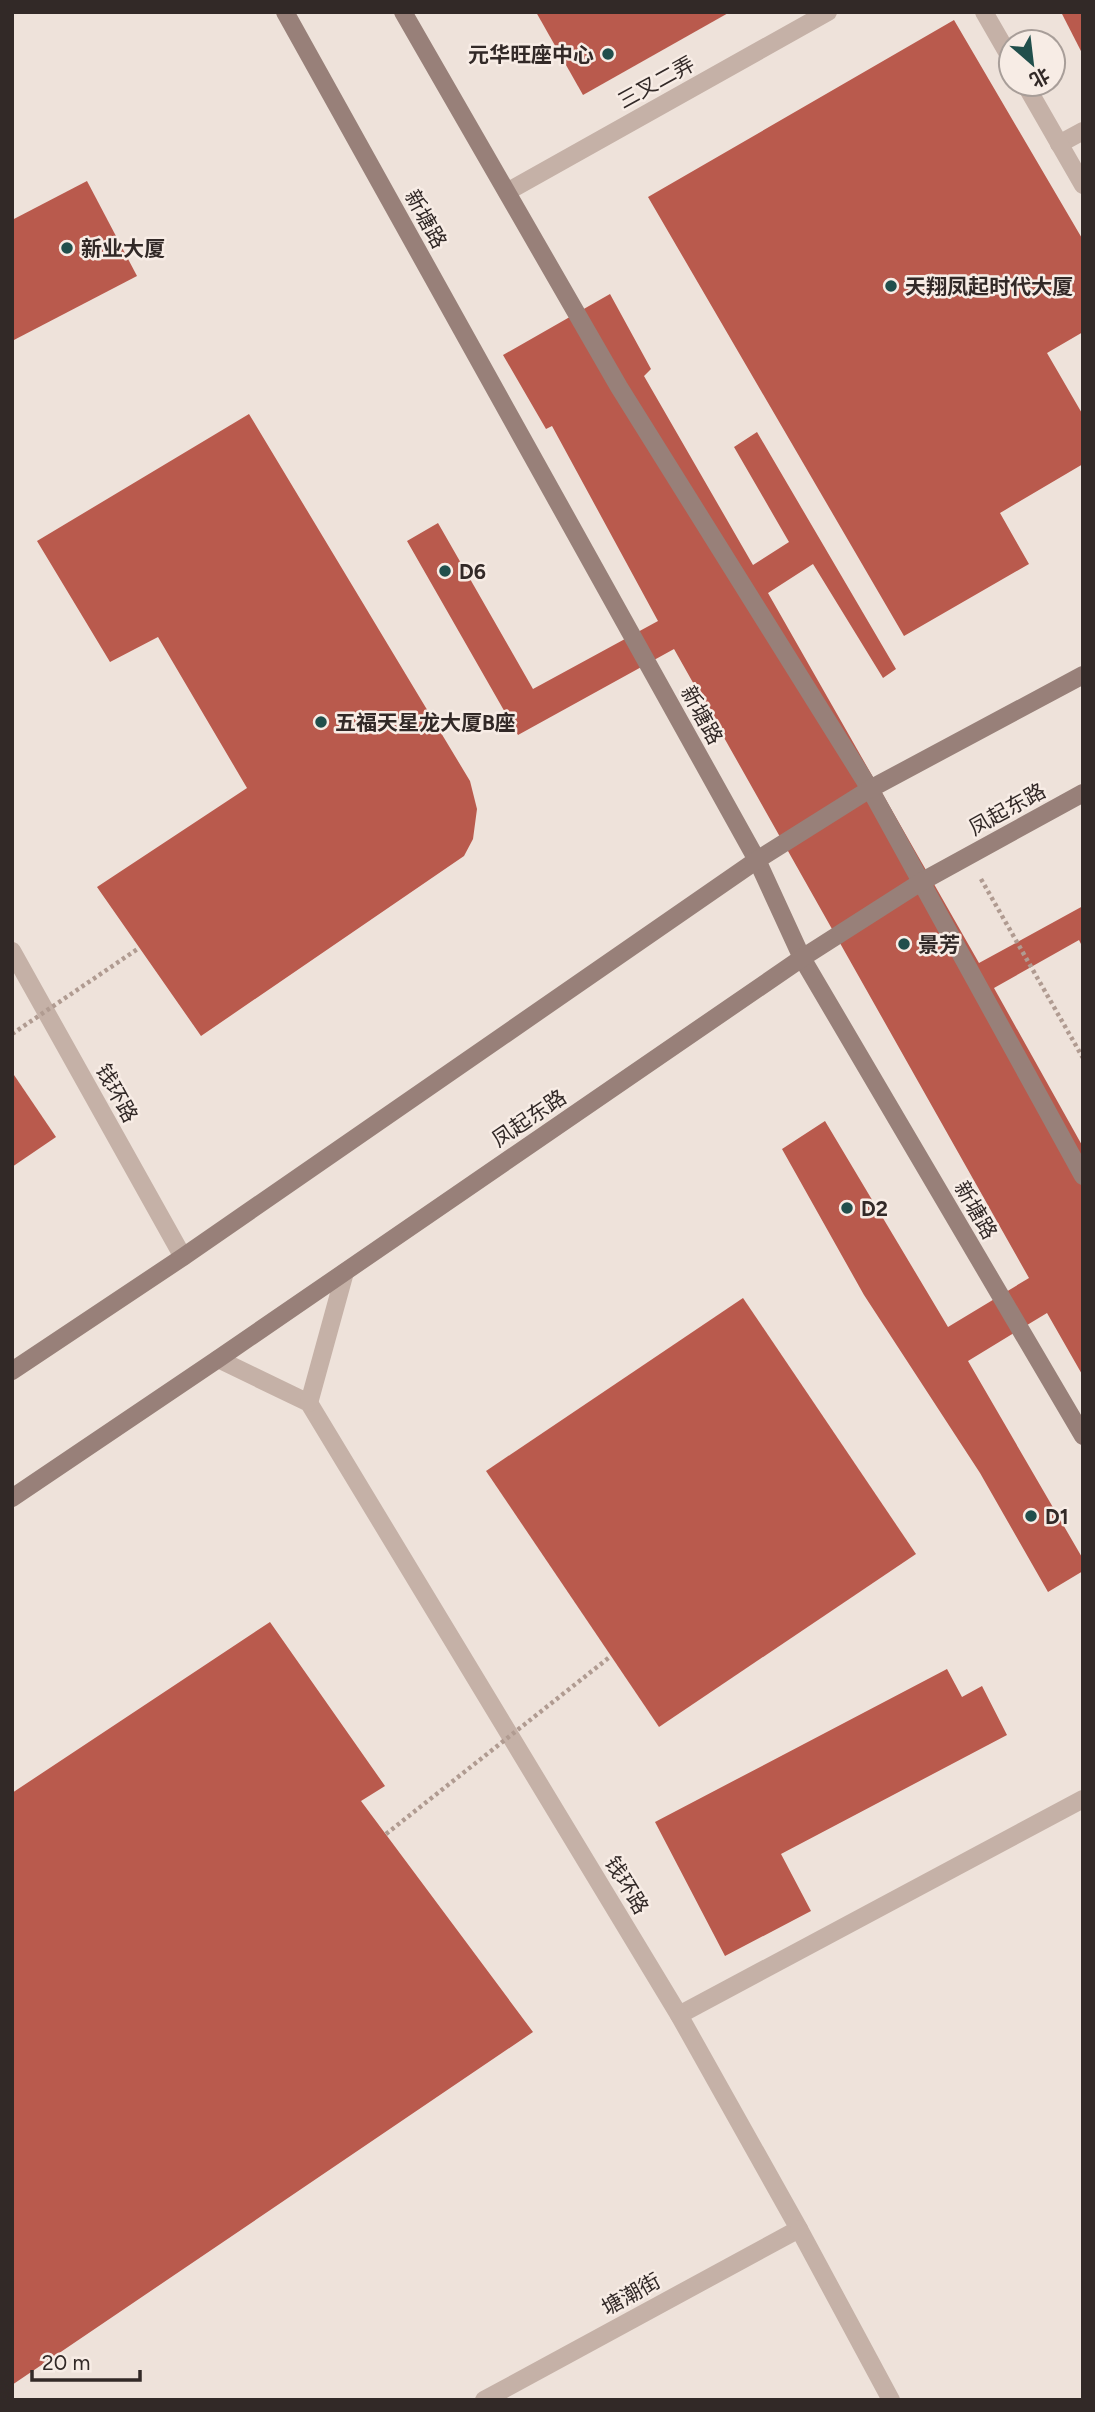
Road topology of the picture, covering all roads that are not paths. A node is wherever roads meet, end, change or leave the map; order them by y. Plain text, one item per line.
1 (285, 12) edge
2 (403, 12) edge
3 (828, 12) edge
4 (984, 12) edge
5 (997, 35) edge
6 (1033, 98) edge
7 (1083, 131) edge
8 (1059, 144) junction
9 (1083, 185) edge
10 (507, 192) junction
11 (1083, 675) edge
12 (870, 789) junction
13 (1083, 793) edge
14 (757, 860) junction
15 (921, 882) junction
16 (12, 951) edge
17 (802, 958) junction
18 (1083, 1176) edge
19 (183, 1256) junction
20 (345, 1272) junction
21 (218, 1359) junction
22 (12, 1371) edge
23 (309, 1403) junction
24 (1083, 1436) edge
25 (12, 1498) edge
26 (1083, 1798) edge
27 (679, 2015) junction
28 (799, 2229) junction
29 (484, 2400) edge
30 (891, 2400) edge

1 - 14 main road, 新塘路
2 - 10 main road
3 - 10 street, 三叉二弄
4 - 5 street
6 - 8 street
7 - 8 street
8 - 9 street
10 - 12 main road
11 - 12 main road
12 - 14 main road
12 - 15 main road
13 - 15 main road, 凤起东路
14 - 17 main road, 新塘路
14 - 19 main road
15 - 17 main road, 凤起东路
15 - 18 main road
16 - 19 street, 钱环路
17 - 20 main road, 凤起东路
17 - 24 main road, 新塘路
19 - 22 main road
20 - 21 main road, 凤起东路
20 - 23 street
21 - 23 street
21 - 25 main road, 凤起东路
23 - 27 street, 钱环路
26 - 27 street
27 - 28 street, 钱环路
28 - 29 street, 塘潮街
28 - 30 street, 钱环路

